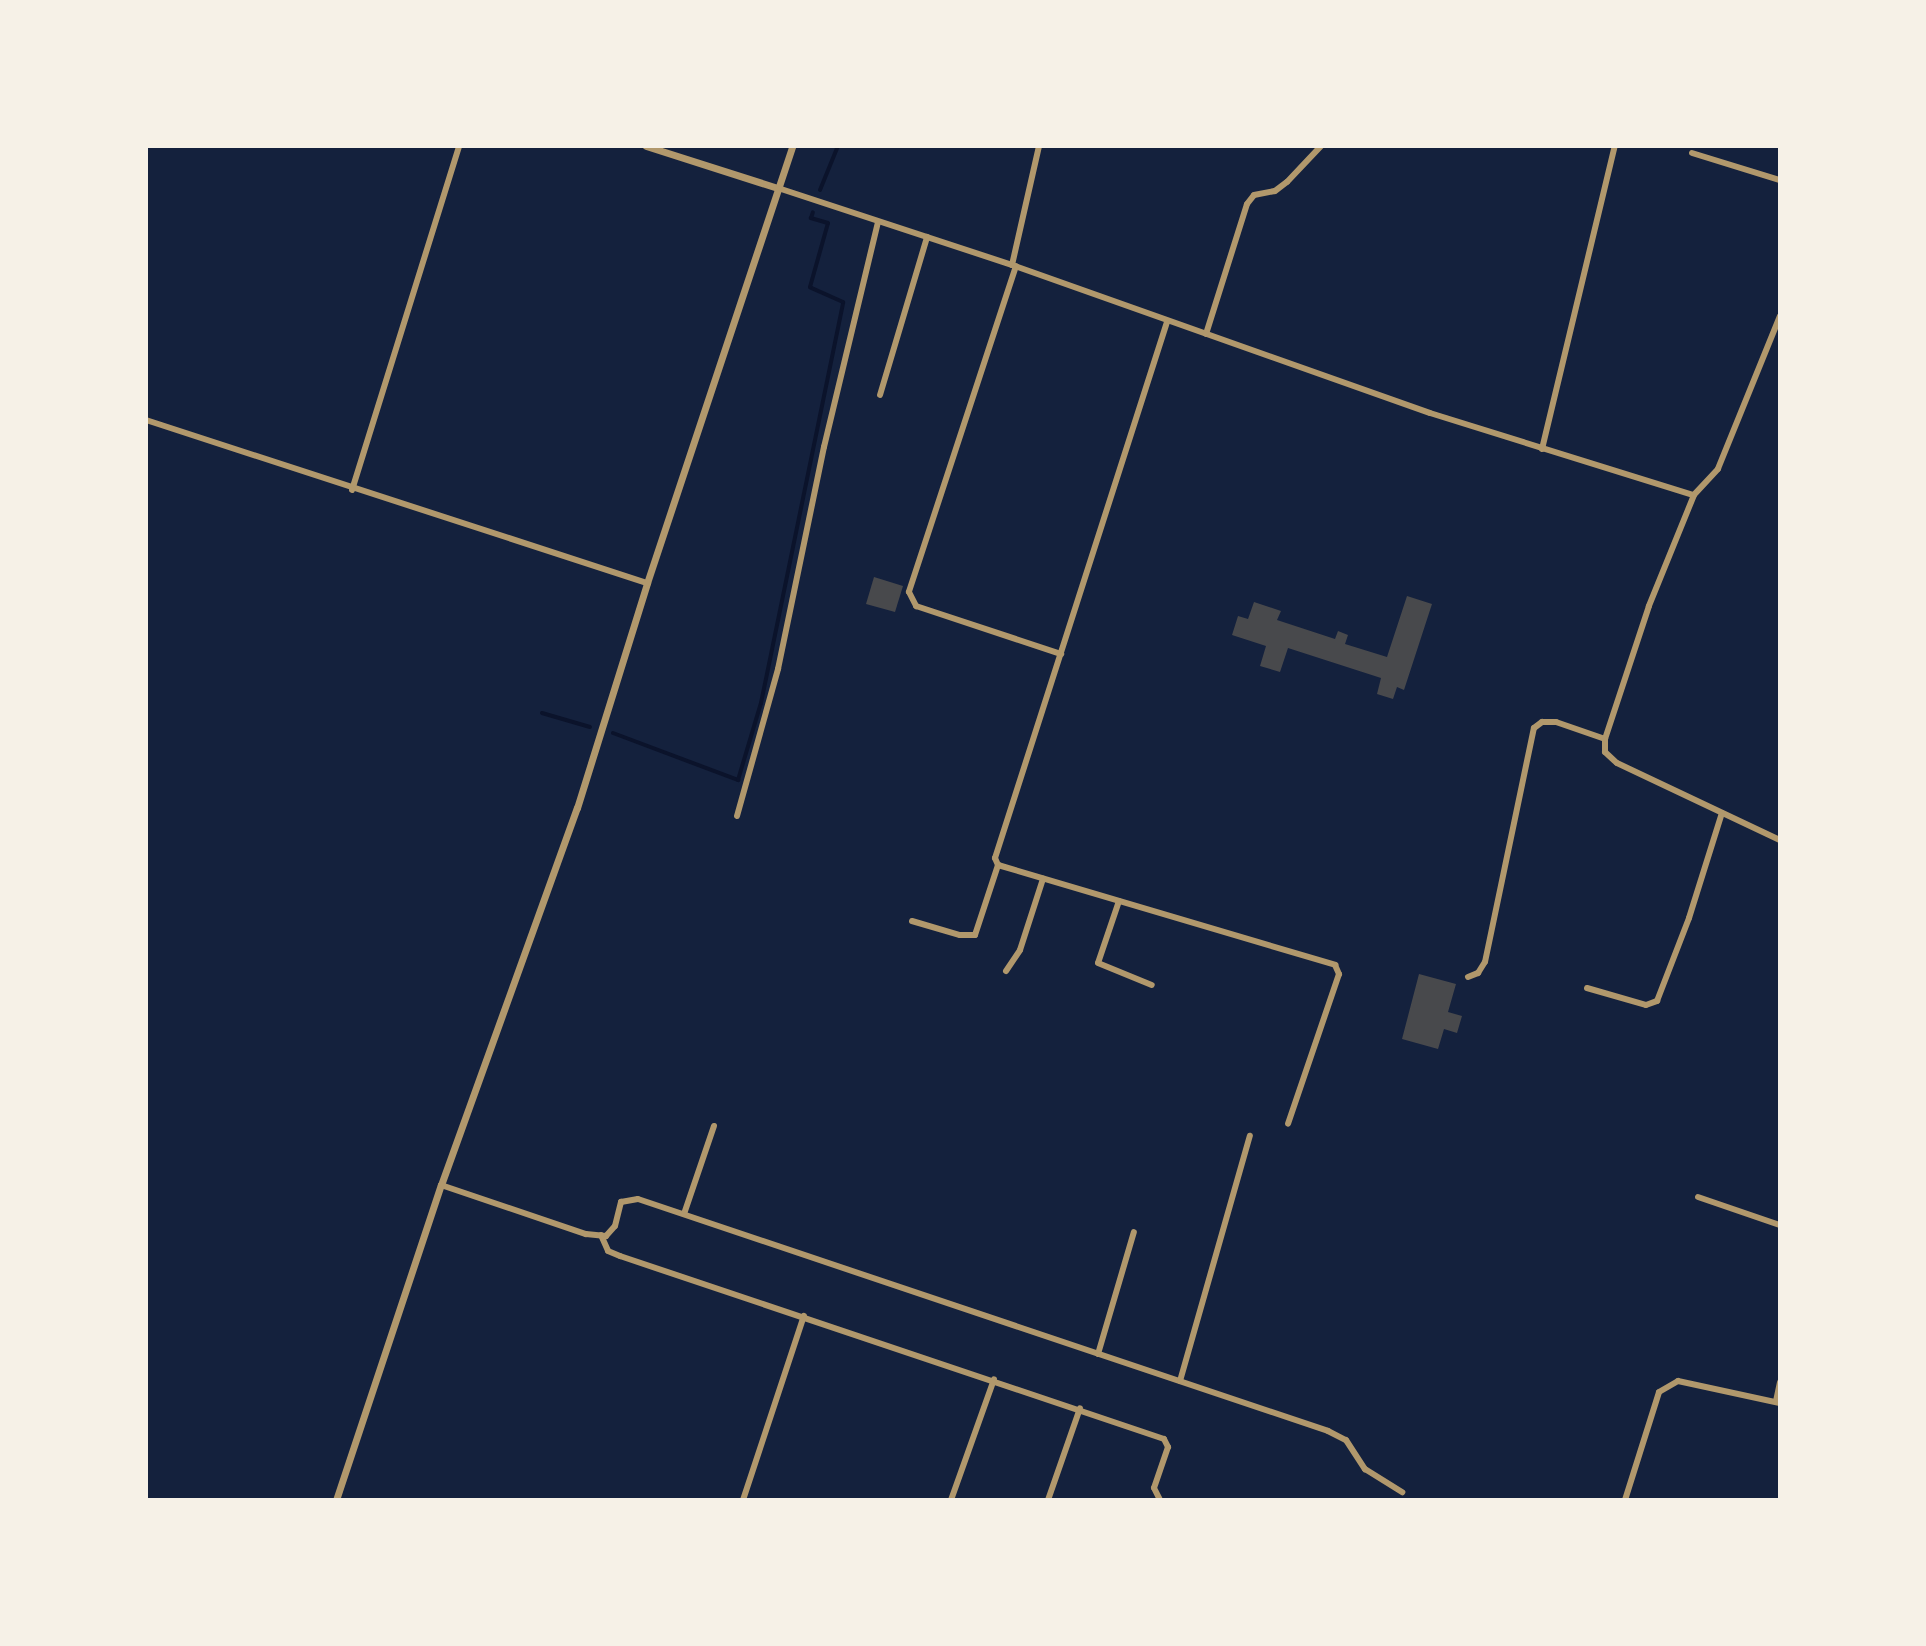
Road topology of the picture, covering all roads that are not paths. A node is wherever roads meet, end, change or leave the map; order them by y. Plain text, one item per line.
1 (459, 146) edge
2 (646, 146) edge
3 (792, 146) edge
4 (1039, 146) edge
5 (1321, 146) edge
6 (1615, 146) edge
7 (1692, 153) dead end
8 (1780, 180) edge
9 (778, 188) junction
10 (878, 222) junction
11 (927, 237) junction
12 (1014, 266) junction
13 (1780, 316) edge
14 (1167, 322) junction
15 (1206, 334) junction
16 (880, 395) dead end
17 (146, 420) edge
18 (1542, 449) junction
19 (352, 490) junction
20 (1694, 495) junction
21 (647, 583) junction
22 (1061, 654) junction
23 (1605, 739) junction
24 (1722, 813) junction
25 (737, 816) dead end
26 (1780, 840) edge
27 (998, 865) junction
28 (1043, 879) junction
29 (1119, 901) junction
30 (912, 921) dead end
31 (1006, 971) dead end
32 (1468, 977) dead end
33 (1152, 985) dead end
34 (1587, 988) dead end
35 (1288, 1124) dead end
36 (714, 1126) dead end
37 (1250, 1136) dead end
38 (441, 1185) junction
39 (1698, 1197) dead end
40 (684, 1214) junction
41 (1780, 1225) edge
42 (1134, 1232) dead end
43 (601, 1235) junction
44 (804, 1316) junction
45 (1098, 1354) junction
46 (994, 1379) junction
47 (1180, 1381) junction
48 (1780, 1382) edge
49 (1778, 1402) edge
50 (1080, 1408) junction
51 (1402, 1492) dead end
52 (336, 1500) edge
53 (743, 1500) edge
54 (951, 1500) edge
55 (1048, 1500) edge
56 (1160, 1500) edge
57 (1625, 1500) edge

1 - 19 street
2 - 9 street
3 - 9 street
4 - 12 street
5 - 15 street
6 - 18 street
7 - 8 street
9 - 10 street
9 - 21 street
10 - 11 street
10 - 25 street
11 - 12 street
11 - 16 street
12 - 14 street
12 - 22 street
13 - 20 street
14 - 15 street
14 - 22 street
15 - 18 street
17 - 19 street
18 - 20 street
19 - 21 street
20 - 23 street
21 - 38 street
22 - 27 street
23 - 24 street
23 - 32 street
24 - 26 street
24 - 34 street
27 - 28 street
27 - 30 street
28 - 29 street
28 - 31 street
29 - 33 street
29 - 35 street
36 - 40 street
37 - 47 street
38 - 43 street
38 - 52 street
39 - 41 street
40 - 43 street
40 - 45 street
42 - 45 street
43 - 44 street
44 - 46 street
44 - 53 street
45 - 47 street
46 - 50 street
46 - 54 street
47 - 51 street
48 - 49 street
49 - 57 street
50 - 55 street
50 - 56 street

